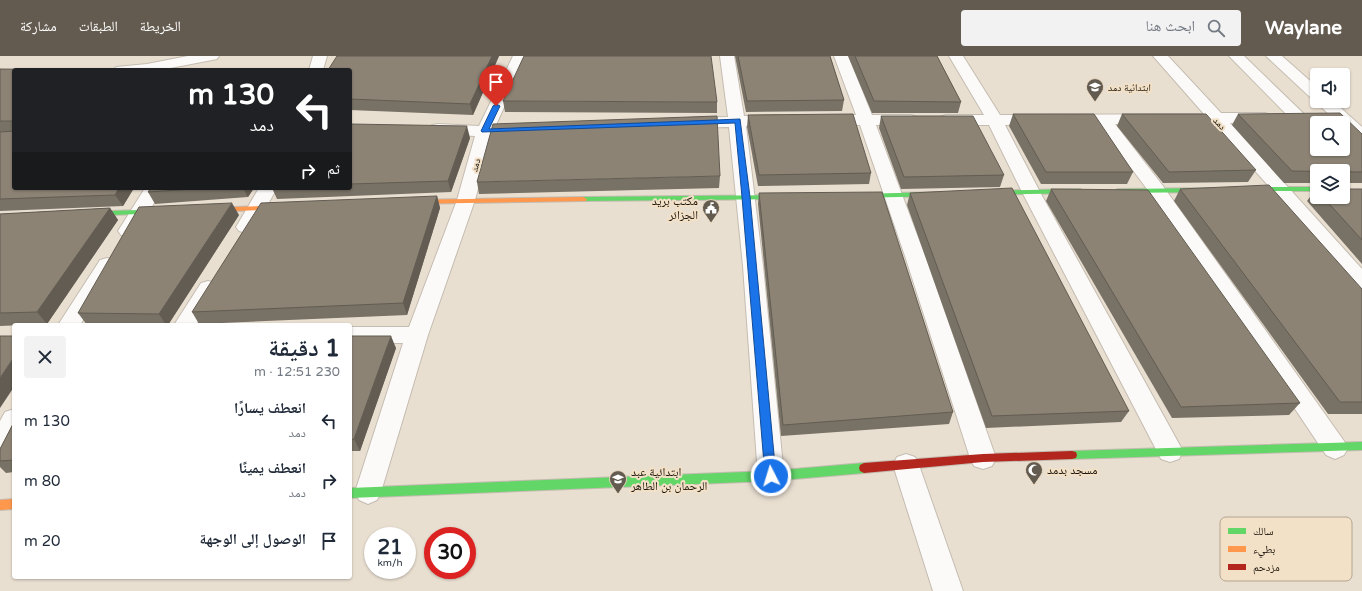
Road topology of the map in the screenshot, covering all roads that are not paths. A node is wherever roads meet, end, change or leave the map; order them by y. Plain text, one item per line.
1 (212, 56) edge
2 (226, 56) edge
3 (320, 56) edge
4 (520, 56) edge
5 (727, 56) edge
6 (841, 56) edge
7 (956, 56) edge
8 (1160, 56) edge
9 (1236, 56) edge
10 (1273, 56) edge
11 (147, 68) edge
12 (220, 68) edge
13 (317, 68) edge
14 (1310, 89) edge
15 (1332, 108) edge
16 (1341, 116) edge
17 (1310, 117) edge
18 (1214, 118) junction
19 (1310, 118) edge
20 (1103, 119) junction
21 (738, 120) junction
22 (791, 120) edge
23 (814, 120) edge
24 (867, 120) junction
25 (995, 120) junction
26 (674, 123) edge
27 (1350, 125) edge
28 (421, 129) edge
29 (540, 129) edge
30 (485, 131) junction
31 (1362, 136) edge
32 (1234, 189) edge
33 (1281, 189) junction
34 (1310, 189) edge
35 (153, 190) edge
36 (267, 190) edge
37 (1157, 190) junction
38 (1219, 190) edge
39 (1086, 191) edge
40 (1110, 191) edge
41 (1031, 192) junction
42 (978, 193) edge
43 (947, 194) edge
44 (894, 195) junction
45 (801, 196) edge
46 (847, 196) edge
47 (746, 197) junction
48 (466, 200) junction
49 (396, 203) edge
50 (295, 207) edge
51 (258, 208) junction
52 (179, 210) edge
53 (195, 210) edge
54 (140, 212) junction
55 (70, 215) edge
56 (237, 241) edge
57 (217, 273) edge
58 (1362, 282) edge
59 (70, 323) edge
60 (186, 323) edge
61 (352, 334) edge
62 (417, 335) junction
63 (12, 422) edge
64 (0, 443) edge
65 (1362, 446) edge
66 (1335, 448) junction
67 (1170, 451) junction
68 (983, 458) junction
69 (906, 465) junction
70 (771, 476) junction
71 (359, 492) edge
72 (12, 504) edge
73 (0, 505) edge
74 (948, 591) edge

1 - 11 street
2 - 12 street
3 - 13 street
4 - 30 street, دمد
5 - 21 street
6 - 24 street
7 - 25 street
8 - 18 street, دمد
9 - 17 street
10 - 14 street
15 - 16 street
18 - 19 street
18 - 20 street
18 - 33 street, دمد
20 - 25 street
20 - 37 street
21 - 22 street
21 - 26 street
21 - 47 street
23 - 24 street
24 - 25 street
24 - 44 street
25 - 41 street
27 - 31 street
28 - 30 street
29 - 30 street
30 - 48 street, دمد
32 - 33 street
33 - 34 street
33 - 58 street, دمد
35 - 54 street
36 - 51 street
37 - 38 street
37 - 40 street
37 - 66 street
39 - 41 street
41 - 42 street
41 - 67 street
43 - 44 street
44 - 46 street
44 - 68 street
45 - 47 street
47 - 48 street
47 - 70 street
48 - 49 street
48 - 62 street, دمد
50 - 51 street
51 - 53 street
51 - 56 street
52 - 54 street
54 - 55 street
54 - 59 street
57 - 60 street
61 - 62 street
62 - 71 street, دمد
63 - 64 street
65 - 66 street
66 - 67 street
67 - 68 street
68 - 69 street
69 - 70 street
69 - 74 street
70 - 71 street
72 - 73 street

